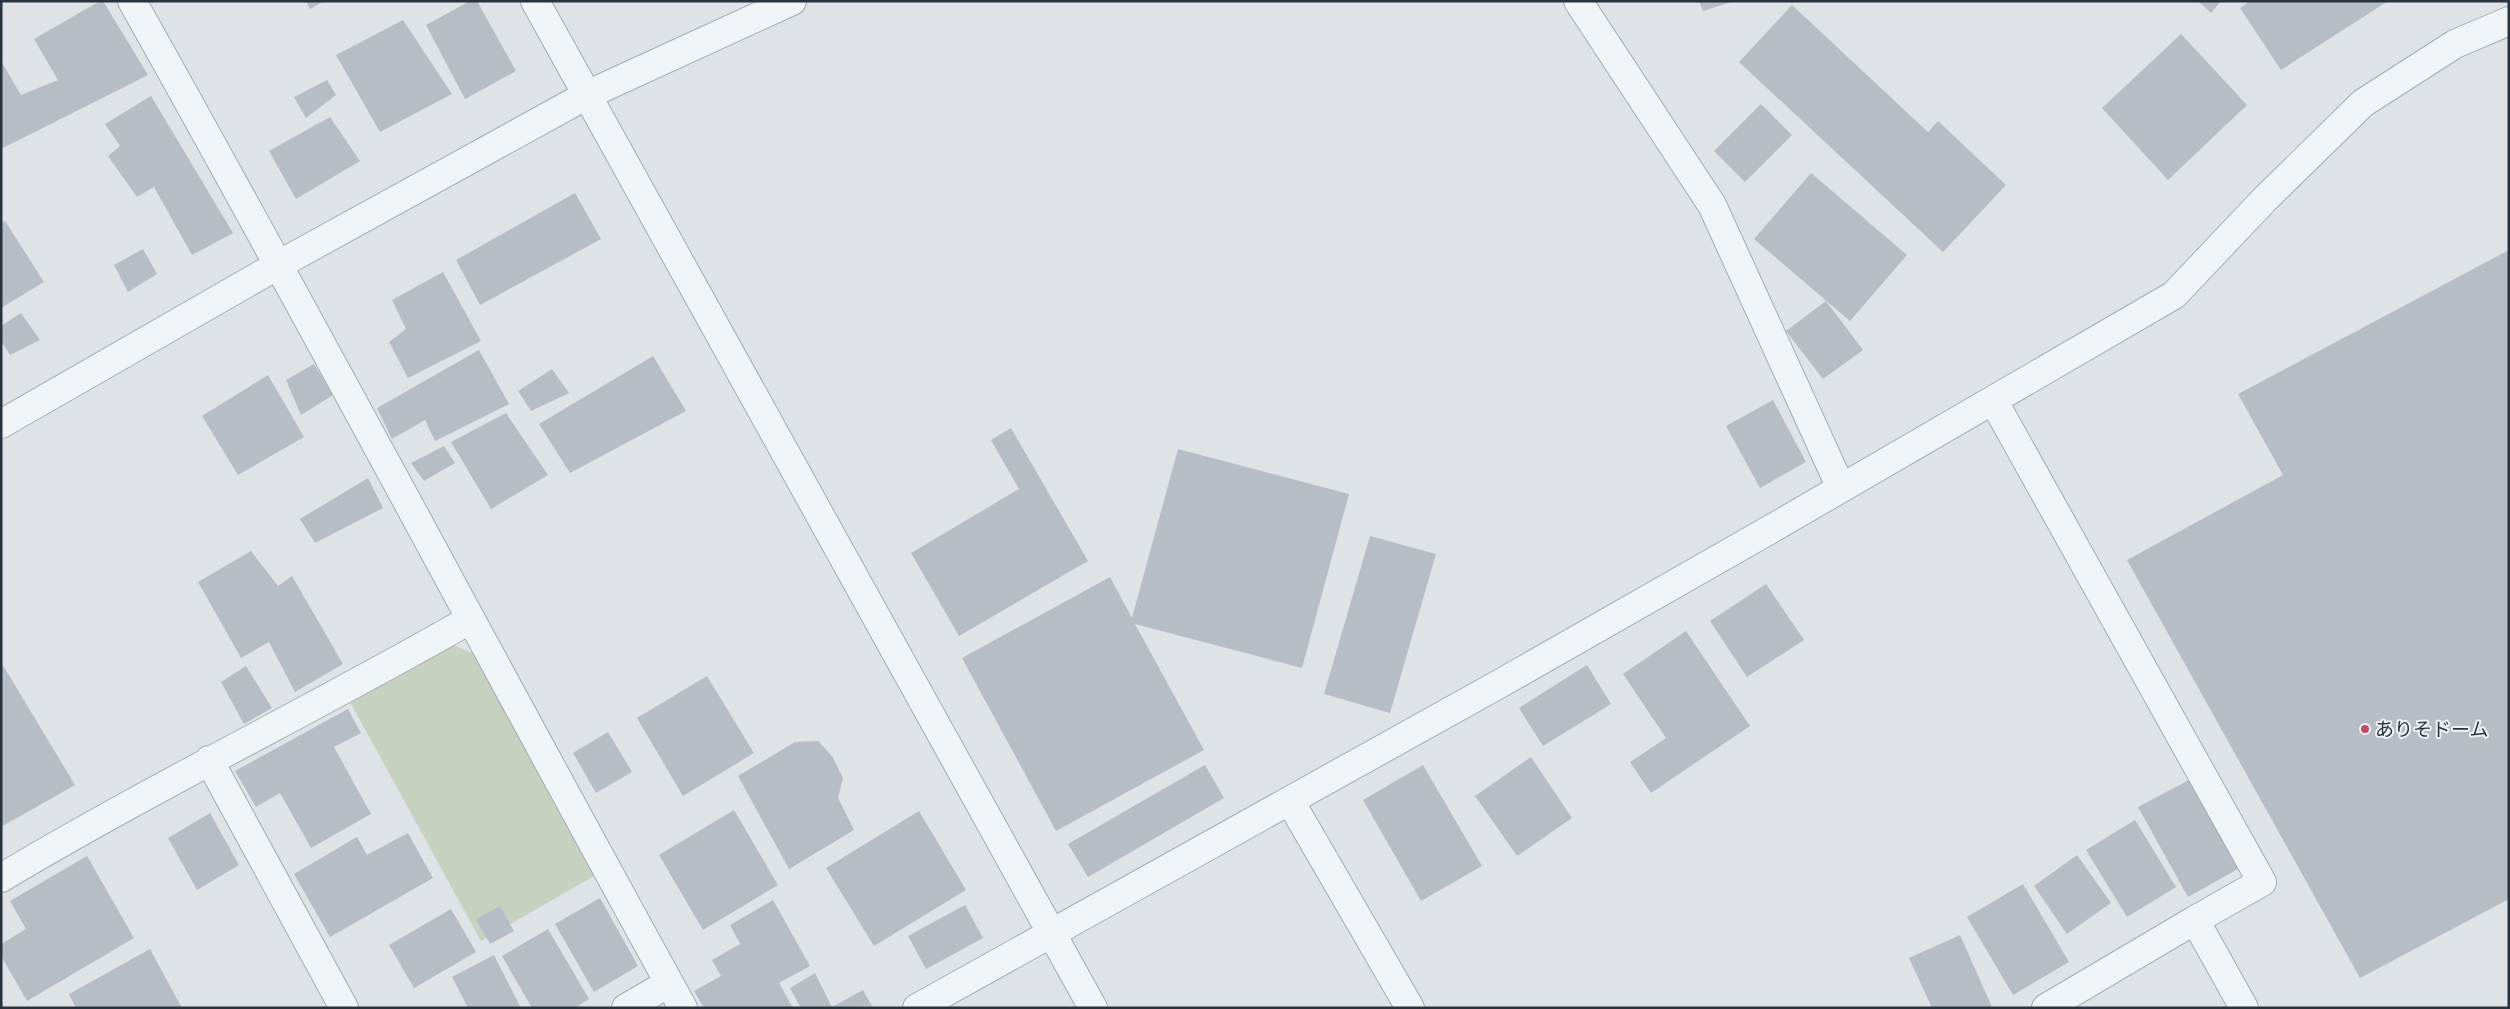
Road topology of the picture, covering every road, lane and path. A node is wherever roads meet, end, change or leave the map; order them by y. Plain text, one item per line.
1 (132, 1) edge
2 (535, 1) edge
3 (792, 1) edge
4 (1578, 1) edge
5 (2509, 21) edge
6 (586, 95) junction
7 (280, 264) junction
8 (1993, 400) junction
9 (1, 424) edge
10 (1841, 488) junction
11 (471, 618) junction
12 (209, 760) junction
13 (1290, 801) junction
14 (1, 878) edge
15 (2195, 920) junction
16 (1051, 931) junction
17 (669, 983) junction
18 (344, 1008) edge
19 (626, 1008) edge
20 (682, 1008) edge
21 (917, 1008) edge
22 (1093, 1008) edge
23 (1410, 1008) edge
24 (2046, 1008) edge
25 (2244, 1008) edge

1 - 7 street
2 - 6 street
3 - 6 street
4 - 10 street
5 - 8 street
6 - 7 street
6 - 16 street
7 - 9 street
7 - 11 street
8 - 10 street
8 - 15 street
10 - 13 street
11 - 12 street
11 - 17 street
12 - 14 street
12 - 18 street
13 - 16 street
13 - 23 street
15 - 24 street
15 - 25 street
16 - 21 street
16 - 22 street
17 - 19 street
17 - 20 street

